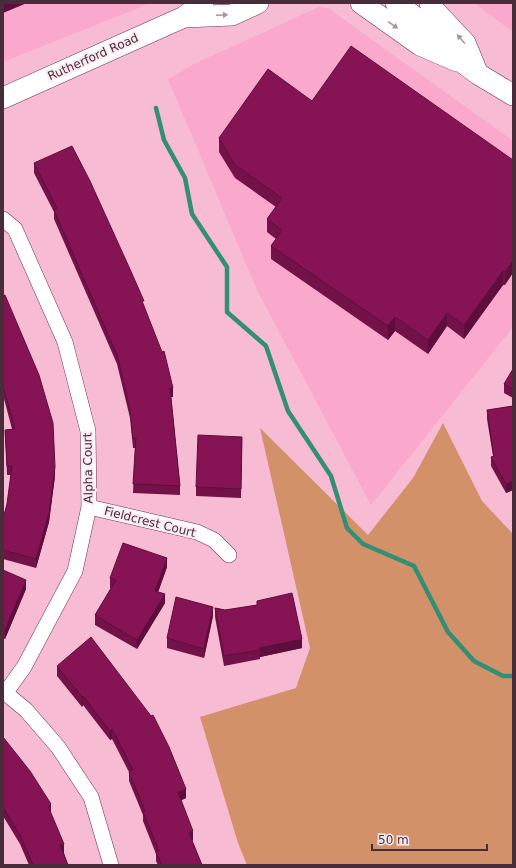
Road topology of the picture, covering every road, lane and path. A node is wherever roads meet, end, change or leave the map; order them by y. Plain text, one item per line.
1 (203, 3) edge
2 (258, 3) edge
3 (361, 3) edge
4 (396, 3) edge
5 (430, 3) edge
6 (188, 10) edge
7 (470, 69) junction
8 (513, 95) edge
9 (3, 98) edge
10 (3, 218) edge
11 (89, 507) junction
12 (229, 555) dead end
13 (4, 692) edge
14 (111, 865) edge

1 - 6 main road
6 -> 2 main road
3 -> 7 main road
4 - 7 main road
7 -> 5 main road
6 - 9 main road, Rutherford Road
7 - 8 main road
10 - 11 street, Alpha Court
11 - 12 street, Fieldcrest Court
11 - 13 street, Alpha Court
13 - 14 street

